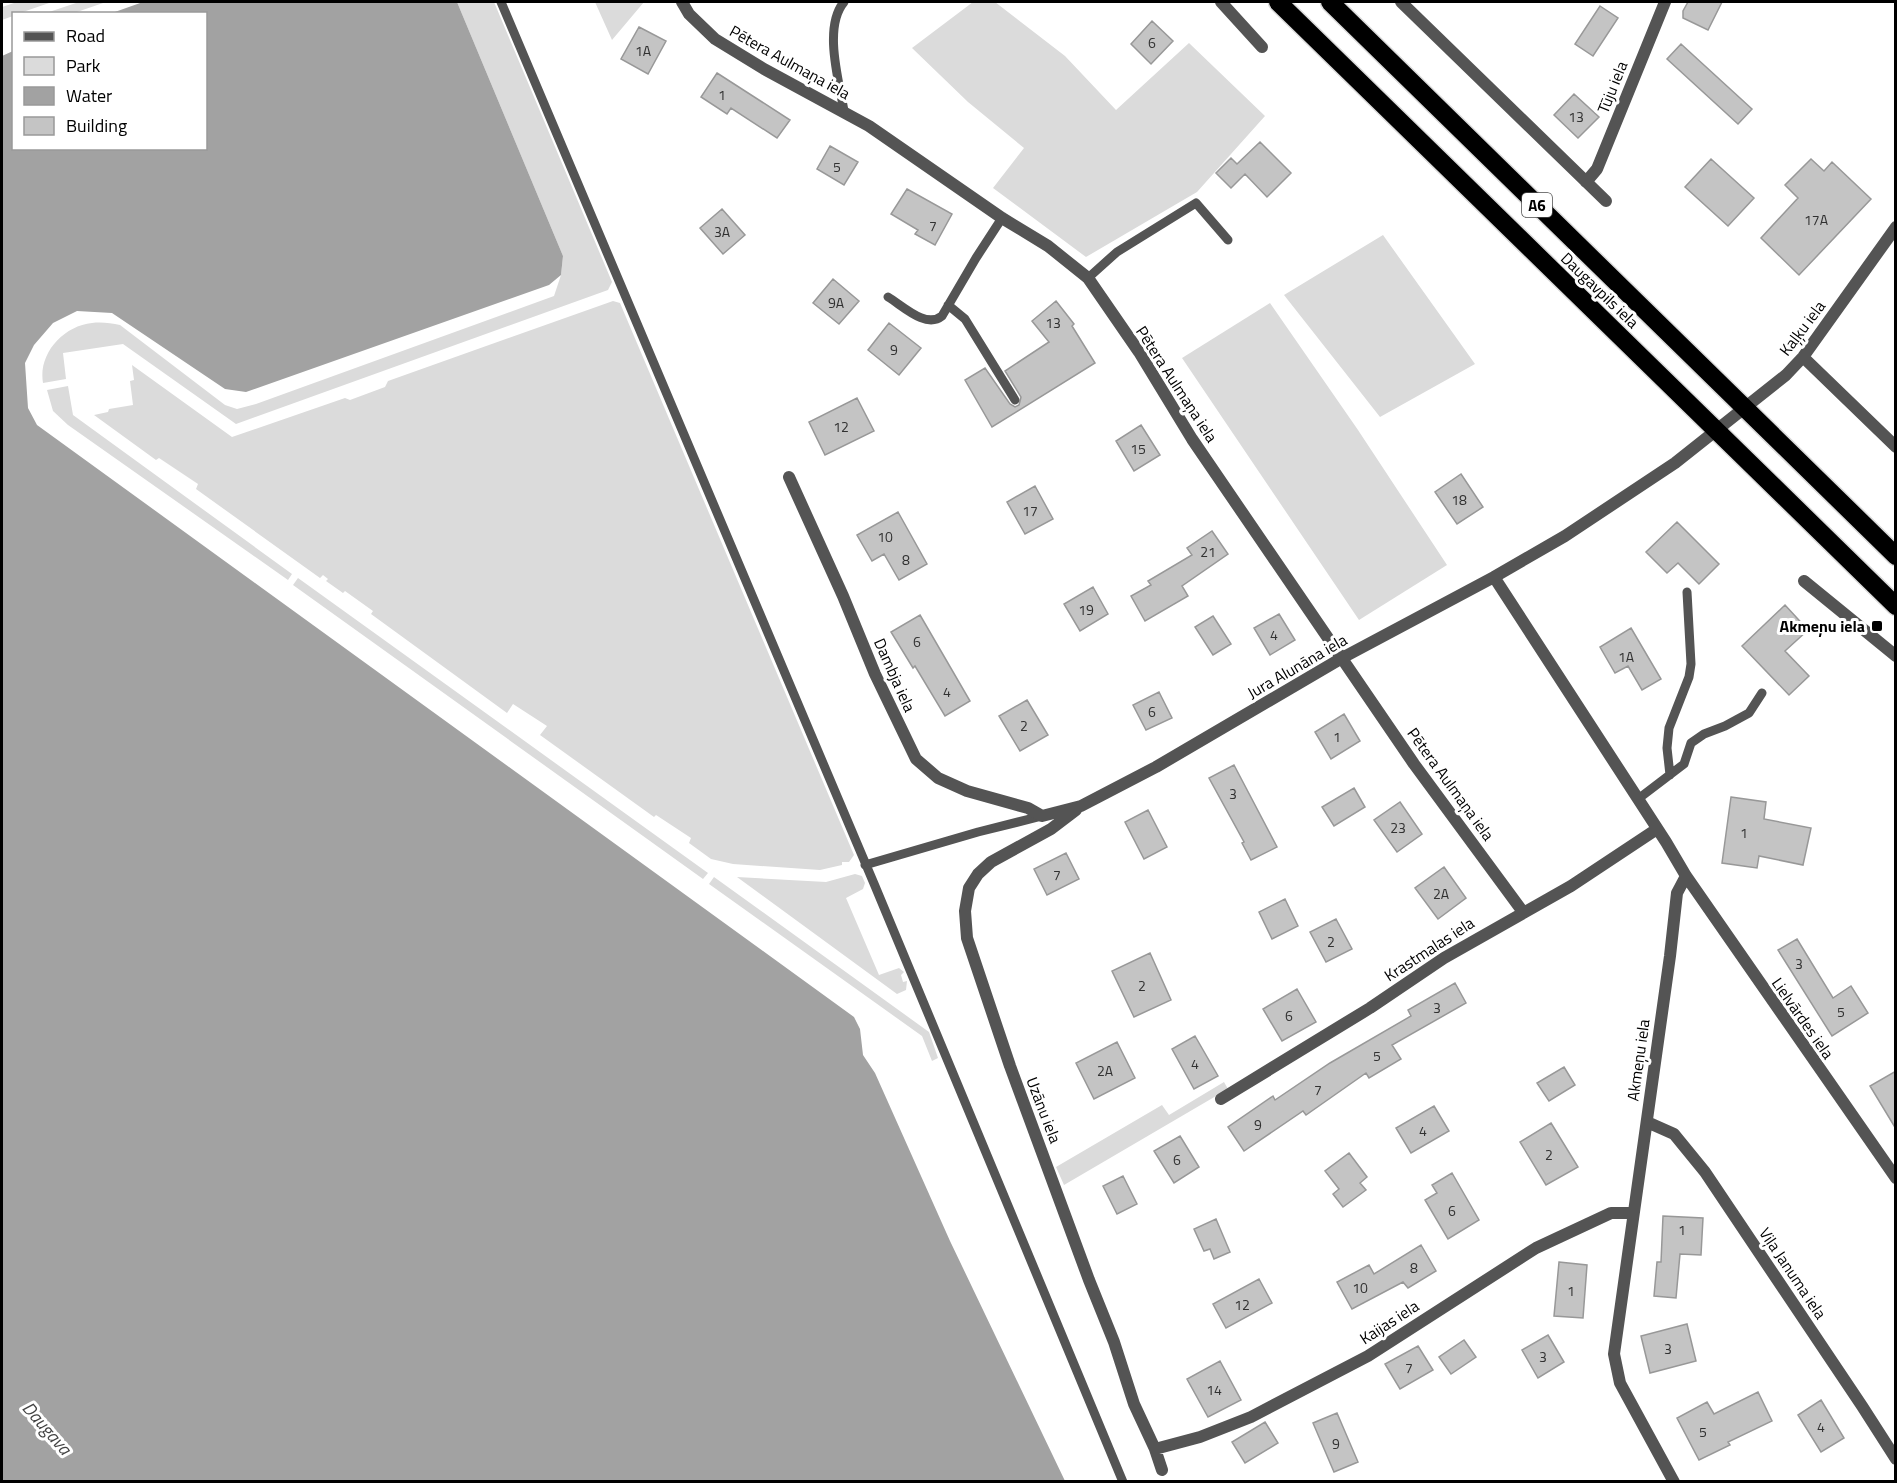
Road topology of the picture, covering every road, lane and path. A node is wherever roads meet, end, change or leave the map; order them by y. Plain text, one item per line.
1 (501, 2) edge
2 (682, 2) edge
3 (844, 2) edge
4 (1221, 2) edge
5 (1278, 2) edge
6 (1330, 2) edge
7 (1401, 2) edge
8 (1665, 2) edge
9 (1262, 47) dead end
10 (844, 111) junction
11 (1587, 182) junction
12 (1606, 201) dead end
13 (1002, 218) junction
14 (1896, 227) edge
15 (1228, 240) dead end
16 (1088, 278) junction
17 (888, 297) dead end
18 (948, 305) junction
19 (1803, 357) junction
20 (1015, 400) dead end
21 (1744, 407) junction
22 (1716, 430) junction
23 (1896, 447) edge
24 (789, 477) dead end
25 (1896, 556) edge
26 (1494, 577) junction
27 (1804, 581) dead end
28 (1687, 592) dead end
29 (1896, 606) edge
30 (1896, 656) edge
31 (1342, 658) junction
32 (1762, 693) dead end
33 (1670, 775) junction
34 (1638, 799) junction
35 (1080, 806) junction
36 (1042, 816) junction
37 (1657, 829) junction
38 (865, 865) junction
39 (1686, 876) junction
40 (1522, 912) junction
41 (1221, 1099) dead end
42 (1647, 1122) junction
43 (1896, 1178) edge
44 (1633, 1213) junction
45 (1155, 1449) junction
46 (1896, 1459) edge
47 (1162, 1470) dead end
48 (1123, 1482) edge
49 (1674, 1482) edge

1 - 38 lane
2 - 10 street, Pētera Aulmaņa iela
3 - 10 lane
4 - 9 street
5 - 22 highway, Daugavpils iela / A6
6 - 21 highway, Daugavpils iela / A6
7 - 11 street
8 - 11 street, Tūju iela
10 - 13 street, Pētera Aulmaņa iela
11 - 12 street
13 - 16 street, Pētera Aulmaņa iela
13 - 18 lane
14 - 19 street, Kaļķu iela
15 - 16 lane
16 - 31 street, Pētera Aulmaņa iela
17 - 18 lane
18 - 20 lane
19 - 21 street, Kaļķu iela
19 - 23 street
21 - 22 street, Kaļķu iela
21 - 25 highway, Daugavpils iela / A6
22 - 26 street, Jura Alunāna iela
22 - 29 highway, Daugavpils iela / A6
24 - 36 street, Dambja iela
26 - 31 street, Jura Alunāna iela
26 - 34 street
27 - 30 street
28 - 33 lane
31 - 35 street, Jura Alunāna iela
31 - 40 street, Pētera Aulmaņa iela
32 - 33 lane
33 - 34 lane
34 - 37 street
35 - 36 street, Jura Alunāna iela
35 - 45 street, Uzānu iela
36 - 38 lane, Jura Alunāna iela
37 - 39 street
37 - 40 street, Krastmalas iela
38 - 48 lane
39 - 42 street, Akmeņu iela
39 - 43 street, Lielvārdes iela
40 - 41 street, Krastmalas iela
42 - 44 street, Akmeņu iela
42 - 46 street, Viļa Januma iela
44 - 45 street, Kaijas iela
44 - 49 street, Akmeņu iela
45 - 47 street, Uzānu iela

